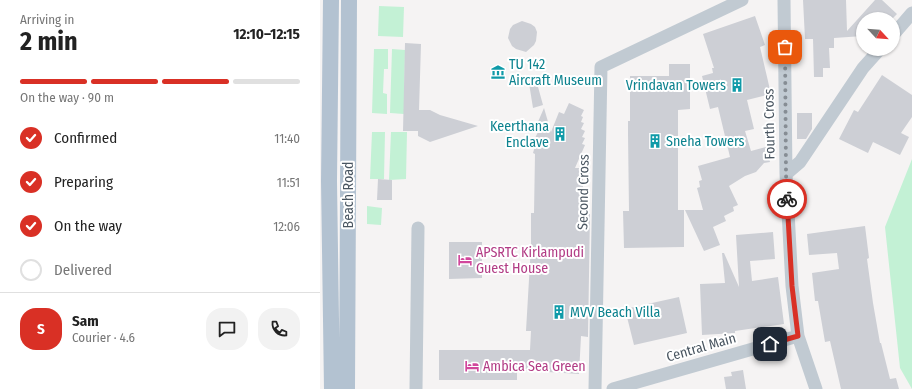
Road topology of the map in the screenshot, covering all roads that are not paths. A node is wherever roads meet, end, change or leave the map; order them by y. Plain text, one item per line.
1 (331, 0) edge
2 (348, 0) edge
3 (742, 0) edge
4 (784, 0) edge
5 (912, 13) edge
6 (900, 27) edge
7 (874, 56) edge
8 (786, 174) junction
9 (418, 228) dead end
10 (798, 336) junction
11 (332, 389) edge
12 (347, 389) edge
13 (416, 389) edge
14 (595, 389) edge
15 (613, 389) edge
16 (816, 389) edge

1 - 11 main road, Beach Road
2 - 12 main road, Beach Road
3 - 14 street, Second Cross
4 - 8 street, Fourth Cross
5 - 6 street
7 - 8 street
8 - 10 street, Fourth Cross
9 - 13 street
10 - 15 street, Central Main
10 - 16 street, Fourth Cross

